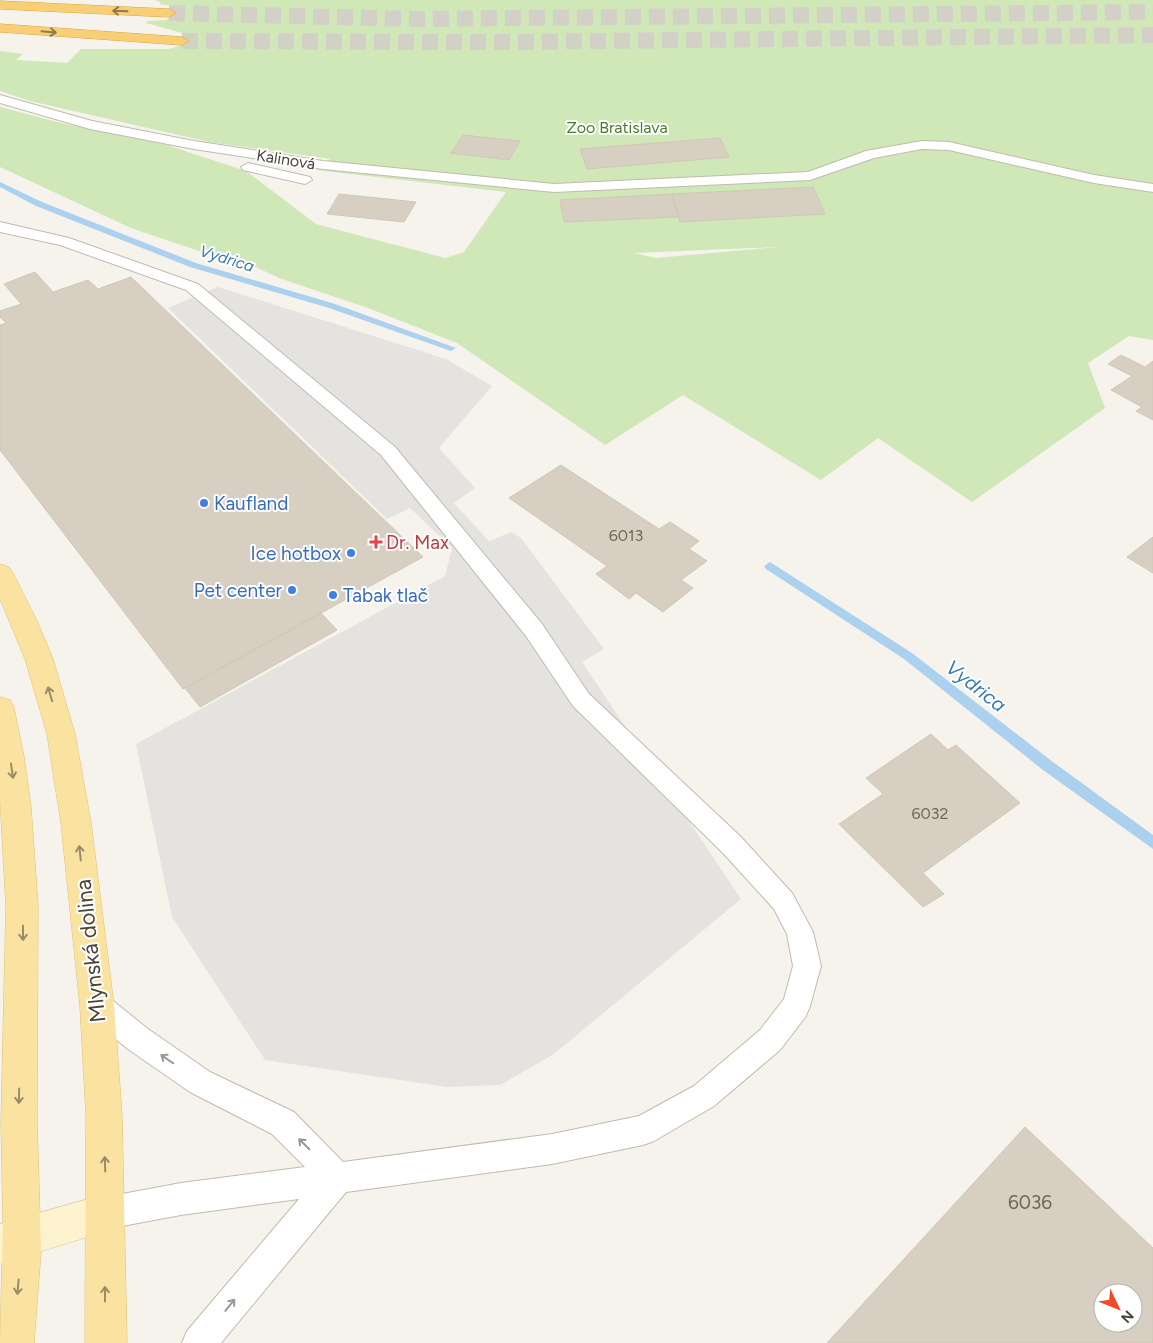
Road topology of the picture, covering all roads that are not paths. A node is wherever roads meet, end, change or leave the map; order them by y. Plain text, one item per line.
1 (0, 5) edge
2 (169, 13) tunnel mouth
3 (0, 28) edge
4 (182, 41) tunnel mouth
5 (0, 99) edge
6 (194, 145) junction
7 (305, 180) dead end
8 (1153, 188) edge
9 (0, 227) edge
10 (0, 573) edge
11 (0, 708) edge
12 (97, 1006) junction
13 (338, 1178) junction
14 (106, 1213) junction
15 (11, 1241) edge
16 (13, 1343) edge
17 (106, 1343) edge
18 (199, 1343) edge

2 -> 1 highway
3 -> 4 highway
5 - 6 lane, Kalinová
6 - 7 lane
6 - 8 lane, Kalinová
9 - 13 lane
12 -> 10 main road, Mlynská dolina
11 -> 15 main road
13 -> 12 lane
14 -> 12 main road, Mlynská dolina
13 - 14 lane
18 -> 13 lane
14 - 15 street
17 -> 14 main road, Mlynská dolina
15 -> 16 main road

